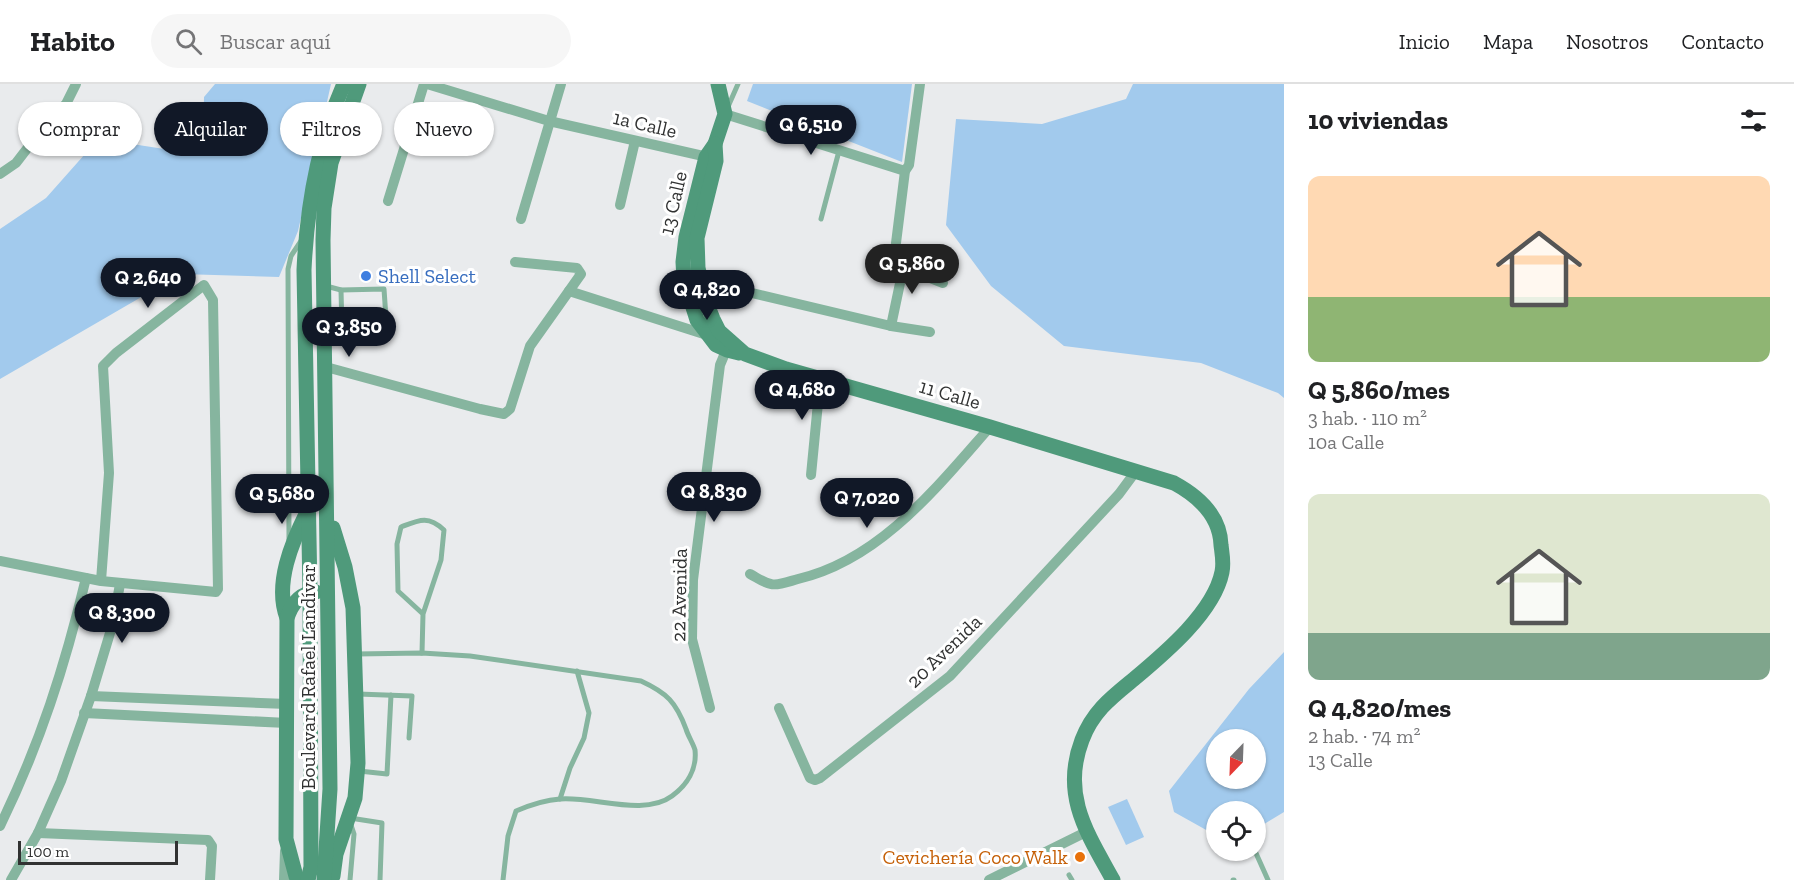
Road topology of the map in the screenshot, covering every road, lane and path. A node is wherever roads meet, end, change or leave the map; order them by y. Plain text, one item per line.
1 (76, 84) edge
2 (344, 84) edge
3 (360, 84) edge
4 (426, 84) edge
5 (561, 84) edge
6 (718, 84) edge
7 (738, 84) edge
8 (920, 84) edge
9 (725, 114) junction
10 (549, 121) junction
11 (635, 141) junction
12 (840, 150) junction
13 (712, 153) junction
14 (905, 171) junction
15 (0, 174) edge
16 (388, 201) dead end
17 (620, 205) dead end
18 (521, 219) dead end
19 (821, 219) dead end
20 (306, 234) junction
21 (896, 243) dead end
22 (515, 262) dead end
23 (943, 283) dead end
24 (324, 285) junction
25 (702, 289) junction
26 (341, 290) junction
27 (569, 291) junction
28 (691, 306) junction
29 (891, 326) junction
30 (342, 330) junction
31 (325, 332) junction
32 (930, 332) dead end
33 (710, 336) junction
34 (728, 345) junction
35 (326, 367) junction
36 (786, 369) junction
37 (990, 427) junction
38 (1136, 471) junction
39 (811, 475) dead end
40 (308, 511) junction
41 (328, 511) junction
42 (289, 552) junction
43 (0, 561) edge
44 (750, 574) dead end
45 (87, 578) junction
46 (101, 581) junction
47 (120, 584) junction
48 (310, 592) junction
49 (328, 592) junction
50 (353, 608) junction
51 (423, 614) junction
52 (287, 618) junction
53 (422, 653) junction
54 (354, 654) junction
55 (577, 671) junction
56 (356, 694) junction
57 (391, 695) junction
58 (91, 696) junction
59 (176, 700) junction
60 (232, 702) junction
61 (287, 704) junction
62 (710, 708) dead end
63 (779, 708) dead end
64 (84, 712) junction
65 (177, 718) junction
66 (232, 720) junction
67 (287, 723) junction
68 (409, 738) dead end
69 (357, 771) junction
70 (560, 799) junction
71 (348, 818) junction
72 (0, 826) edge
73 (1086, 832) junction
74 (38, 833) junction
75 (286, 839) junction
76 (1259, 861) edge
77 (1108, 878) edge
78 (11, 880) edge
79 (210, 880) edge
80 (284, 880) edge
81 (297, 880) edge
82 (308, 880) edge
83 (324, 880) edge
84 (332, 880) edge
85 (350, 880) edge
86 (380, 880) edge
87 (503, 880) edge
88 (989, 880) edge
89 (1268, 880) edge

1 - 15 street
2 - 20 main road, Boulevard Rafael Landívar
3 - 24 main road, Boulevard Rafael Landívar
4 - 10 street, 1a Calle
4 - 16 street
5 - 10 street
6 - 9 main road
7 - 9 lane
8 - 14 street
9 - 12 street
9 - 13 main road, 13 Calle
10 - 11 street, 1a Calle
10 - 18 street
11 - 13 street, 1a Calle
11 - 17 street
12 - 14 street
12 - 19 lane
13 - 25 main road, 13 Calle
13 - 28 main road, 13 Calle
14 - 21 street
20 - 40 main road, Boulevard Rafael Landívar
20 - 42 lane
22 - 27 street
23 - 29 street
24 - 26 lane
24 - 31 main road, Boulevard Rafael Landívar
25 - 28 street
25 - 29 street
25 - 34 main road, 13 Calle
26 - 30 lane
26 - 30 lane
27 - 33 street
27 - 35 street
28 - 33 main road, 13 Calle
29 - 32 street
30 - 31 lane
31 - 35 main road, Boulevard Rafael Landívar
33 - 34 main road, 13 Calle
34 - 36 main road, 11 Calle
34 - 62 street, 22 Avenida
35 - 41 main road, Boulevard Rafael Landívar
36 - 37 main road, 11 Calle
36 - 39 street
37 - 38 main road, 11 Calle
37 - 44 street
38 - 63 street, 20 Avenida
38 - 73 main road, 11 Calle
40 - 42 main road
40 - 48 main road, Boulevard Rafael Landívar
41 - 49 main road, Boulevard Rafael Landívar
41 - 50 main road
42 - 52 main road
43 - 45 street
45 - 46 street
45 - 72 street
46 - 47 street
46 - 47 street
47 - 58 street
48 - 49 main road
48 - 52 main road
48 - 82 main road, Boulevard Rafael Landívar
49 - 50 main road
49 - 83 main road, Boulevard Rafael Landívar
50 - 54 main road
51 - 51 lane
51 - 53 lane
52 - 61 main road
53 - 54 lane
53 - 55 lane
54 - 56 main road
55 - 70 lane
55 - 70 lane
56 - 57 lane
56 - 69 main road
57 - 68 lane
57 - 69 lane
58 - 59 street
58 - 64 street
59 - 60 street
59 - 65 street
60 - 61 street
60 - 66 street
61 - 67 main road
64 - 65 street
64 - 74 street
65 - 66 street
66 - 67 street
67 - 75 main road
69 - 71 main road
70 - 87 lane
71 - 84 main road
71 - 85 lane
71 - 86 lane
73 - 77 main road, 11 Calle
73 - 88 street
74 - 78 street
74 - 79 street
75 - 80 street
75 - 81 main road
76 - 89 lane

